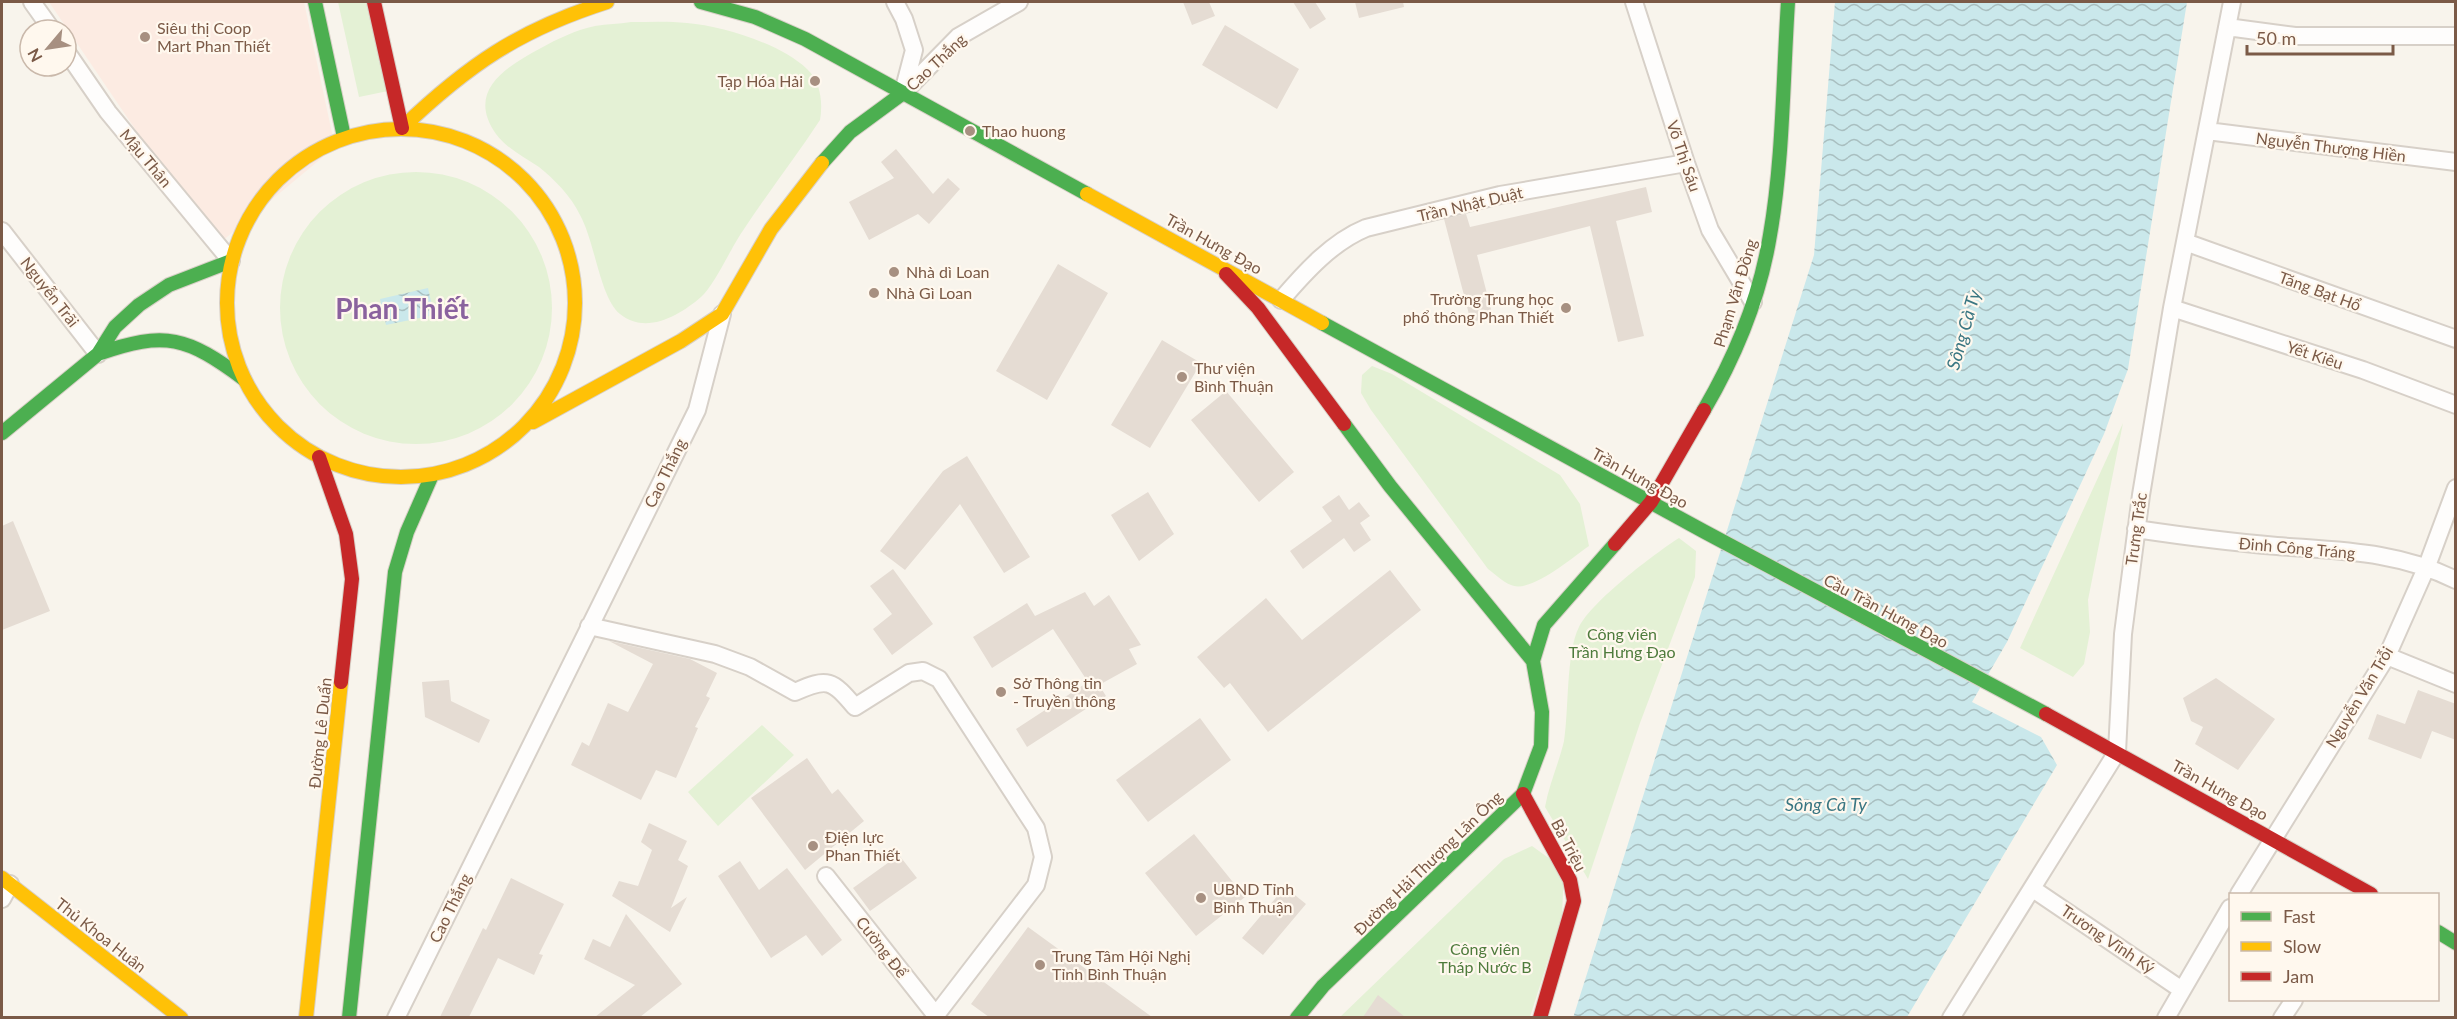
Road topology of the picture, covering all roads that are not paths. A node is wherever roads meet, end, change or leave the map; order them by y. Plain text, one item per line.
1 (32, 2) edge
2 (315, 2) edge
3 (374, 2) edge
4 (607, 2) edge
5 (701, 2) edge
6 (895, 2) edge
7 (1019, 2) edge
8 (1634, 2) edge
9 (1788, 2) edge
10 (2232, 2) edge
11 (43, 18) edge
12 (2227, 27) junction
13 (2456, 36) edge
14 (78, 68) edge
15 (903, 93) junction
16 (402, 128) junction
17 (2207, 131) junction
18 (344, 137) junction
19 (2456, 162) edge
20 (1686, 163) junction
21 (2, 231) edge
22 (2185, 242) junction
23 (231, 261) junction
24 (1216, 264) junction
25 (1281, 300) junction
26 (1753, 302) junction
27 (2172, 308) junction
28 (722, 314) junction
29 (2456, 339) edge
30 (98, 354) junction
31 (244, 379) junction
32 (2456, 405) edge
33 (525, 426) junction
34 (2, 433) edge
35 (319, 457) junction
36 (432, 475) junction
37 (2454, 497) edge
38 (1651, 502) junction
39 (2136, 529) junction
40 (1705, 532) joint
41 (2427, 566) junction
42 (2456, 580) edge
43 (589, 626) junction
44 (2387, 656) junction
45 (1533, 661) junction
46 (2456, 684) edge
47 (2052, 718) joint
48 (2117, 752) junction
49 (1523, 794) junction
50 (2272, 837) junction
51 (826, 876) dead end
52 (4, 887) edge
53 (2033, 889) junction
54 (2240, 893) edge
55 (2366, 893) edge
56 (2229, 910) edge
57 (2439, 933) edge
58 (2456, 943) edge
59 (2182, 990) junction
60 (2293, 1001) edge
61 (177, 1016) edge
62 (937, 1016) edge
63 (1956, 1016) edge
64 (306, 1017) edge
65 (349, 1017) edge
66 (396, 1017) edge
67 (1297, 1017) edge
68 (1540, 1017) edge
69 (2166, 1017) edge
70 (2282, 1017) edge

1 - 11 street
2 - 18 main road
3 - 16 main road
4 - 16 main road
5 - 15 main road, Trần Hưng Đạo
6 - 15 street
7 - 15 street, Cao Thắng
8 - 20 street, Võ Thị Sáu
9 - 26 main road, Phạm Văn Đồng
10 - 12 street, Trưng Trắc
12 - 13 street
12 - 17 street, Trưng Trắc
14 - 23 street, Mậu Thân
15 - 24 main road, Trần Hưng Đạo
15 - 28 main road, Cao Thắng
16 - 18 main road
16 - 33 main road
17 - 19 street, Nguyễn Thượng Hiền
17 - 22 street, Trưng Trắc
18 - 23 main road
20 - 25 street, Trần Nhật Duật
20 - 26 street, Võ Thị Sáu
21 - 30 street, Nguyễn Trãi
22 - 27 street, Trưng Trắc
22 - 29 street, Tăng Bạt Hổ
23 - 30 main road
23 - 31 main road
24 - 25 main road, Trần Hưng Đạo
24 - 45 main road
25 - 38 main road, Trần Hưng Đạo
26 - 38 main road, Phạm Văn Đồng
27 - 32 street, Yết Kiêu
27 - 39 street, Trưng Trắc
28 - 33 main road
28 - 43 street, Cao Thắng
30 - 31 main road
30 - 34 main road
31 - 35 main road
33 - 36 main road
35 - 36 main road
35 - 64 main road, Đường Lê Duẩn
36 - 65 main road
37 - 41 street, Nguyễn Văn Trỗi
38 - 40 main road, Trần Hưng Đạo
38 - 45 main road, Đường Hải Thượng Lãn Ông
39 - 41 street, Đinh Công Tráng
39 - 48 street, Trưng Trắc
40 - 47 main road, Cầu Trần Hưng Đạo
41 - 42 street, Đinh Công Tráng
41 - 44 street, Nguyễn Văn Trỗi
43 - 62 street
43 - 66 street, Cao Thắng
44 - 46 street
44 - 50 street, Nguyễn Văn Trỗi
45 - 49 main road, Đường Hải Thượng Lãn Ông
47 - 48 main road, Trần Hưng Đạo
48 - 50 main road, Trần Hưng Đạo
48 - 53 street, Trưng Trắc
49 - 67 main road, Đường Hải Thượng Lãn Ông
49 - 68 main road, Bà Triệu
50 - 54 street, Nguyễn Văn Trỗi
50 - 55 main road, Trần Hưng Đạo
51 - 62 street, Cường Để
52 - 61 main road, Thủ Khoa Huân
53 - 59 street, Trương Vĩnh Ký
53 - 63 street, Trưng Trắc
56 - 59 street
57 - 58 main road
59 - 69 street
60 - 70 street

